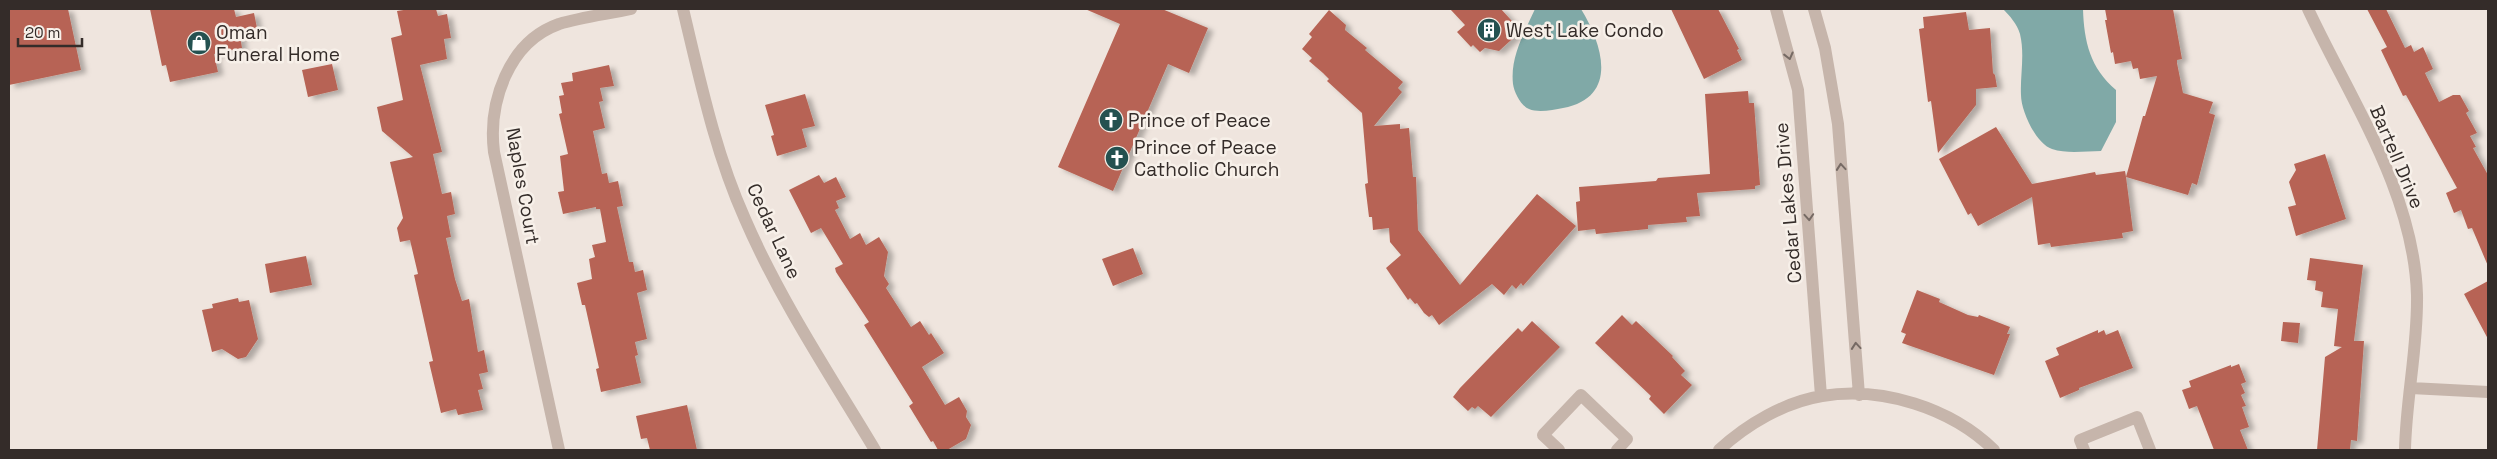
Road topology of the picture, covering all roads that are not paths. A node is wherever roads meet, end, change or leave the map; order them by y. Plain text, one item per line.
1 (631, 9) edge
2 (683, 9) edge
3 (1776, 9) edge
4 (1814, 9) edge
5 (2308, 9) edge
6 (2410, 388) junction
7 (2488, 392) edge
8 (1859, 395) junction
9 (1821, 396) junction
10 (559, 450) edge
11 (875, 450) edge
12 (1559, 450) edge
13 (1617, 450) edge
14 (1719, 450) edge
15 (1994, 450) edge
16 (2084, 450) edge
17 (2150, 450) edge
18 (2405, 450) edge

1 - 10 street, Naples Court
2 - 11 street, Cedar Lane
3 -> 9 street, Cedar Lakes Drive
8 -> 4 street
5 - 6 street, Bartell Drive
6 - 7 street
6 - 18 street, Bartell Drive
8 - 9 street
8 - 15 street
9 - 14 street
12 - 13 street
16 - 17 street

